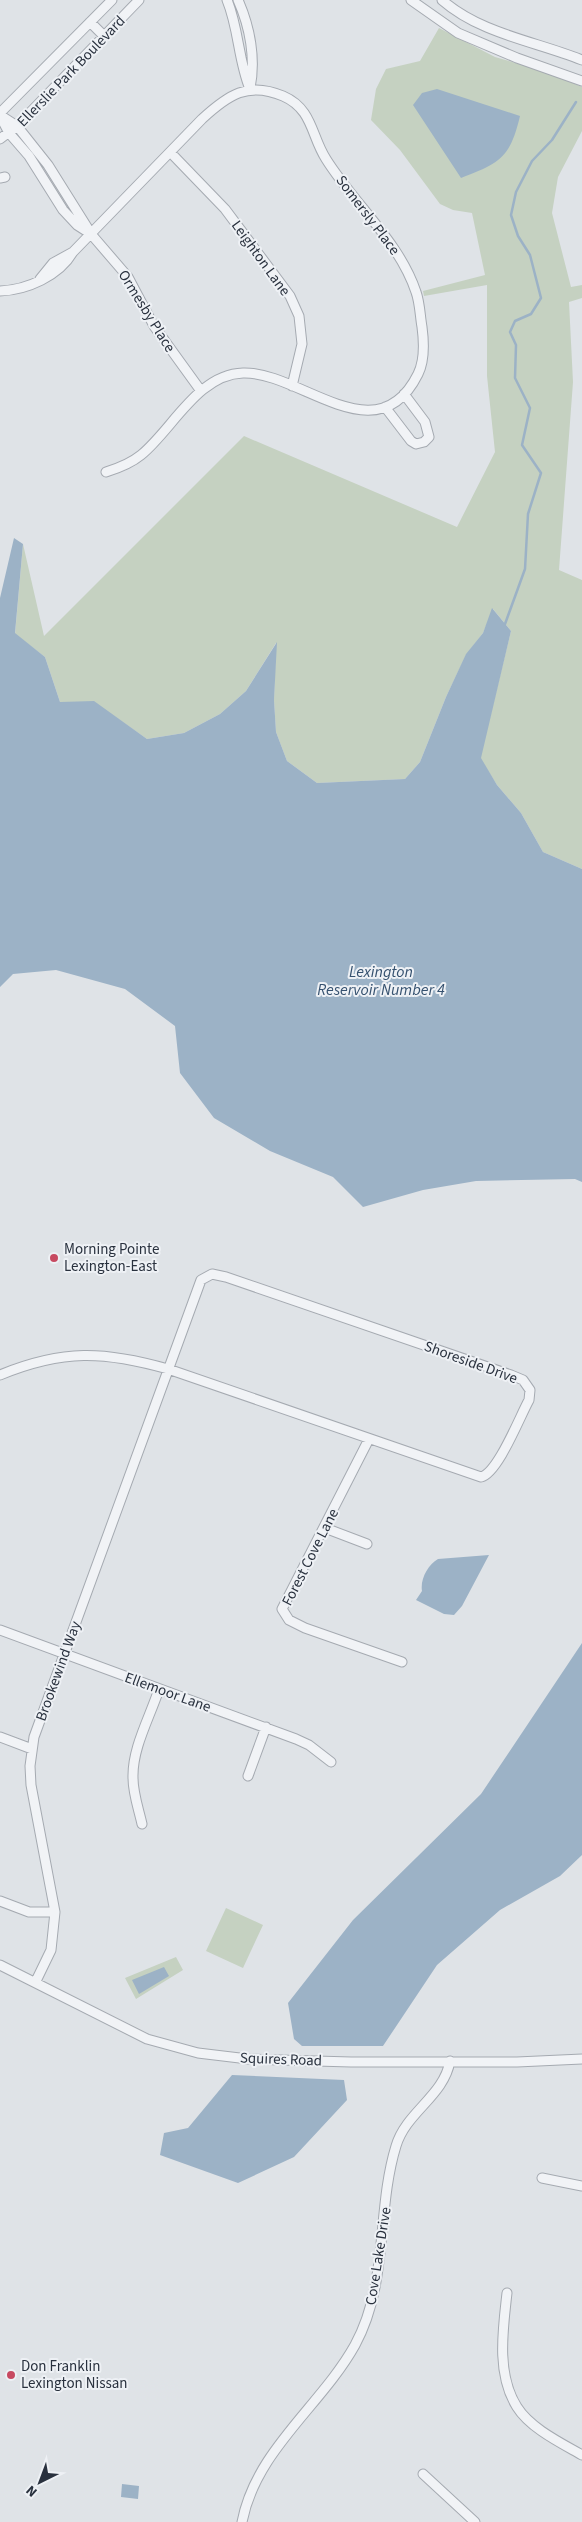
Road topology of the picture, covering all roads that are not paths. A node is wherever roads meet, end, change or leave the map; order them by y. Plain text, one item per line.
1 (112, 0) edge
2 (139, 0) edge
3 (227, 0) edge
4 (238, 0) edge
5 (411, 0) edge
6 (444, 2) edge
7 (437, 20) junction
8 (90, 22) junction
9 (104, 36) junction
10 (582, 60) edge
11 (582, 81) edge
12 (250, 89) junction
13 (0, 115) edge
14 (17, 126) junction
15 (8, 133) junction
16 (0, 139) edge
17 (170, 152) junction
18 (91, 234) junction
19 (0, 291) edge
20 (292, 386) junction
21 (201, 391) junction
22 (404, 394) junction
23 (385, 407) junction
24 (106, 472) dead end
25 (168, 1369) junction
26 (0, 1375) edge
27 (369, 1439) junction
28 (325, 1528) junction
29 (368, 1544) dead end
30 (0, 1630) edge
31 (64, 1654) junction
32 (402, 1662) dead end
33 (159, 1689) junction
34 (266, 1728) junction
35 (0, 1738) edge
36 (32, 1749) junction
37 (331, 1762) dead end
38 (248, 1776) dead end
39 (142, 1824) dead end
40 (0, 1901) edge
41 (55, 1912) junction
42 (0, 1965) edge
43 (36, 1981) junction
44 (582, 2059) edge
45 (450, 2061) junction
46 (542, 2178) dead end
47 (582, 2186) edge
48 (507, 2293) dead end
49 (582, 2455) edge
50 (423, 2474) dead end
51 (242, 2522) edge
52 (475, 2522) edge

1 - 8 street, Ellerslie Park Boulevard
2 - 9 street, Ellerslie Park Boulevard
3 - 12 street
4 - 12 street
5 - 7 street
6 - 7 street
6 - 10 street
7 - 11 street
8 - 9 street
8 - 13 street, Ellerslie Park Boulevard
9 - 14 street, Ellerslie Park Boulevard
12 - 17 street
12 - 22 street, Somersly Place
13 - 14 street, Ormesby Place
13 - 15 street, Ormesby Place
14 - 15 street, Ellerslie Park Boulevard
14 - 18 street, Ormesby Place
15 - 16 street, Ellerslie Park Boulevard
15 - 18 street, Ormesby Place
17 - 18 street
17 - 20 street, Leighton Lane
18 - 19 street
18 - 21 street, Ormesby Place
20 - 21 street, Somersly Place
20 - 23 street, Somersly Place
21 - 24 street, Somersly Place
22 - 23 street, Somersly Place
22 - 23 street
25 - 26 street, Shoreside Drive
25 - 27 street, Shoreside Drive
25 - 27 street, Shoreside Drive
25 - 31 street, Brookewind Way
27 - 28 street, Forest Cove Lane
28 - 29 street
28 - 32 street, Forest Cove Lane
30 - 31 street, Ellemoor Lane
31 - 33 street, Ellemoor Lane
31 - 36 street, Brookewind Way
33 - 34 street, Ellemoor Lane
33 - 39 street
34 - 37 street, Ellemoor Lane
34 - 38 street
35 - 36 street
36 - 41 street, Brookewind Way
40 - 41 street
41 - 43 street, Brookewind Way
42 - 43 street, Squires Road
43 - 45 street, Squires Road
44 - 45 street, Squires Road
45 - 51 street, Cove Lake Drive
46 - 47 street
48 - 49 street
50 - 52 street

